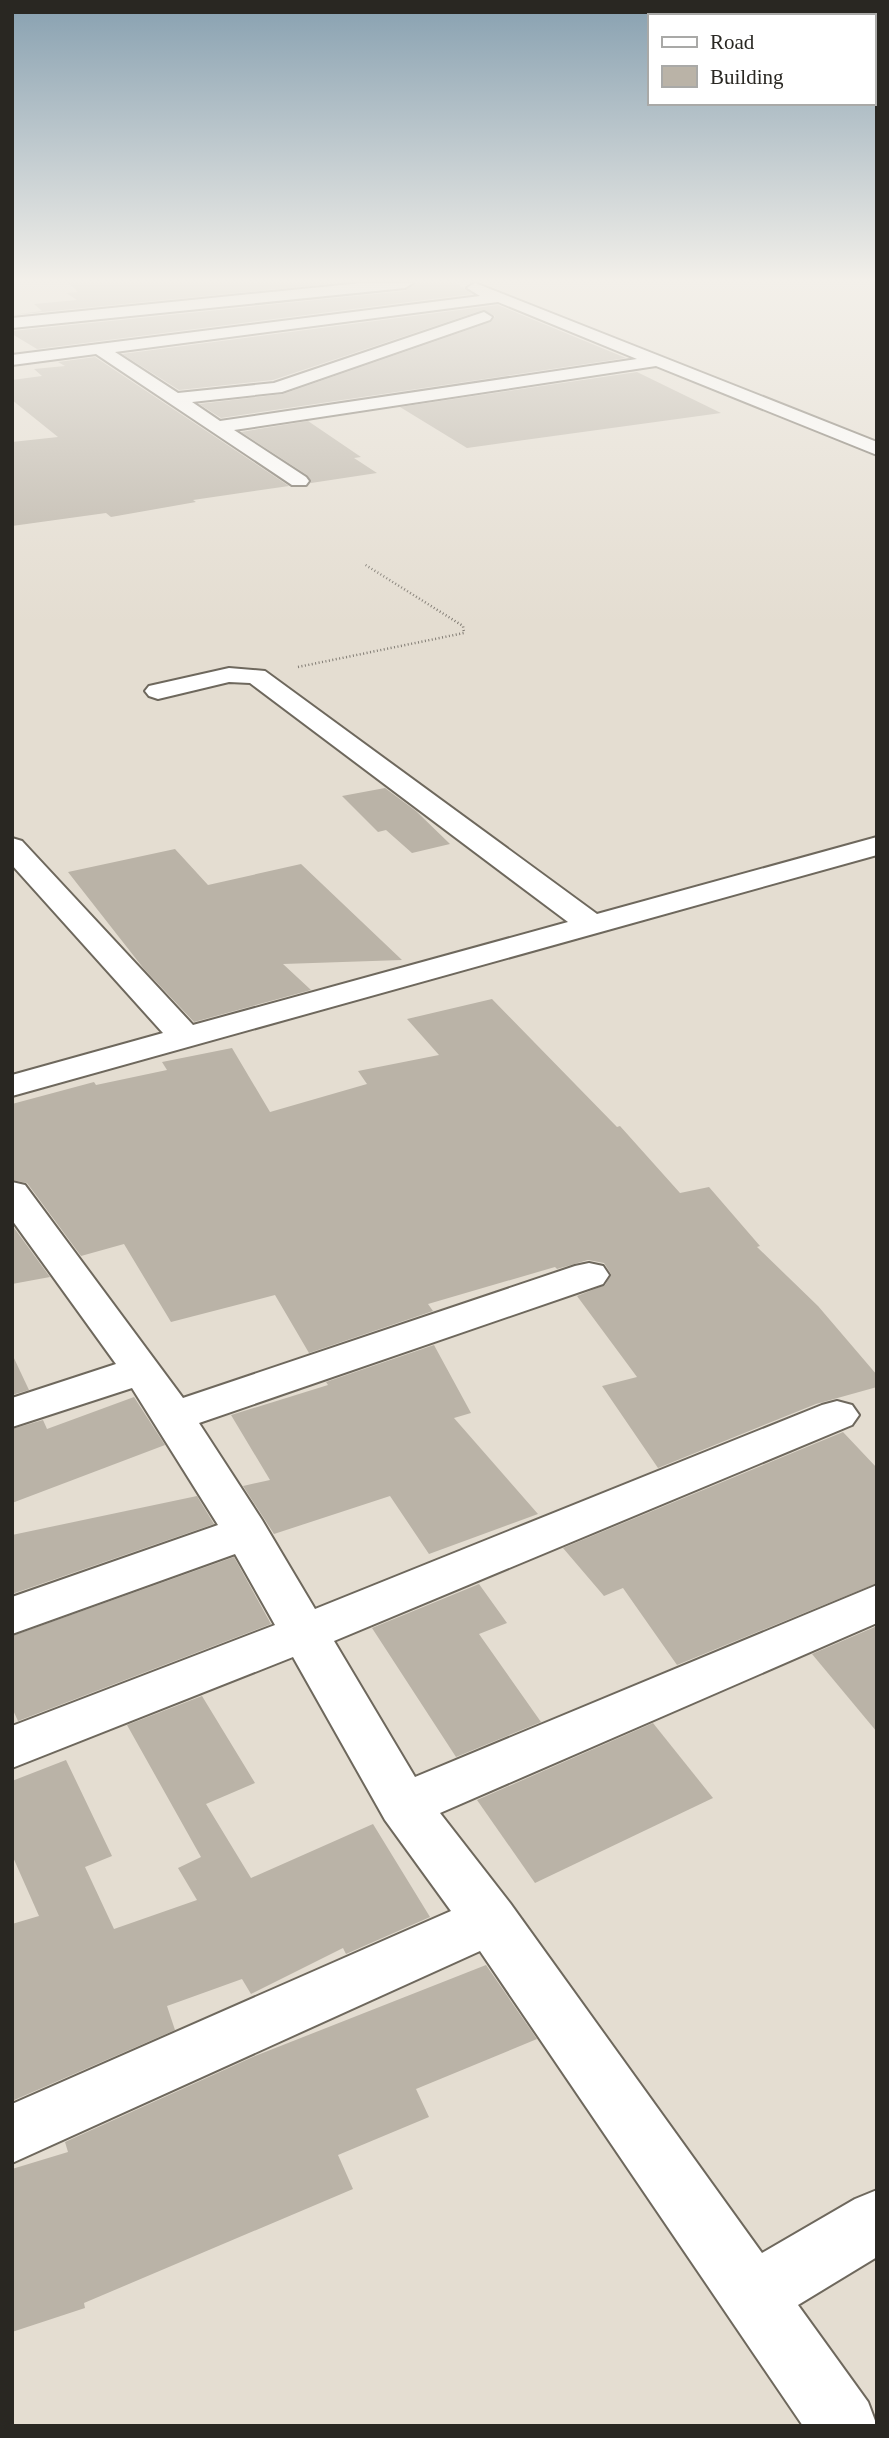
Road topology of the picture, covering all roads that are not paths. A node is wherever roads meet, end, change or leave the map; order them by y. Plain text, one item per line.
1 (170, 397) edge
2 (194, 397) edge
3 (414, 397) edge
4 (746, 397) edge
5 (173, 399) junction
6 (216, 426) junction
7 (877, 449) edge
8 (299, 481) dead end
9 (158, 691) dead end
10 (877, 846) edge
11 (12, 847) edge
12 (590, 924) junction
13 (186, 1038) junction
14 (12, 1086) edge
15 (21, 1220) edge
16 (589, 1275) dead end
17 (142, 1370) junction
18 (12, 1413) edge
19 (837, 1415) dead end
20 (173, 1417) junction
21 (246, 1532) junction
22 (877, 1603) edge
23 (12, 1616) edge
24 (302, 1634) junction
25 (12, 1748) edge
26 (404, 1805) junction
27 (490, 1920) junction
28 (12, 2134) edge
29 (877, 2221) edge
30 (753, 2295) junction
31 (844, 2426) edge

1 - 5 street
2 - 5 street
3 - 6 street
4 - 7 street
5 - 6 street
6 - 8 street
9 - 12 street
10 - 12 street
11 - 13 street
12 - 13 street
13 - 14 street
15 - 17 street
16 - 20 street
17 - 18 street
17 - 20 street
19 - 24 street
20 - 21 street
21 - 23 street
21 - 24 street
22 - 26 street
24 - 25 street
24 - 26 street
26 - 27 street
27 - 28 street
27 - 30 street
29 - 30 street
30 - 31 street

